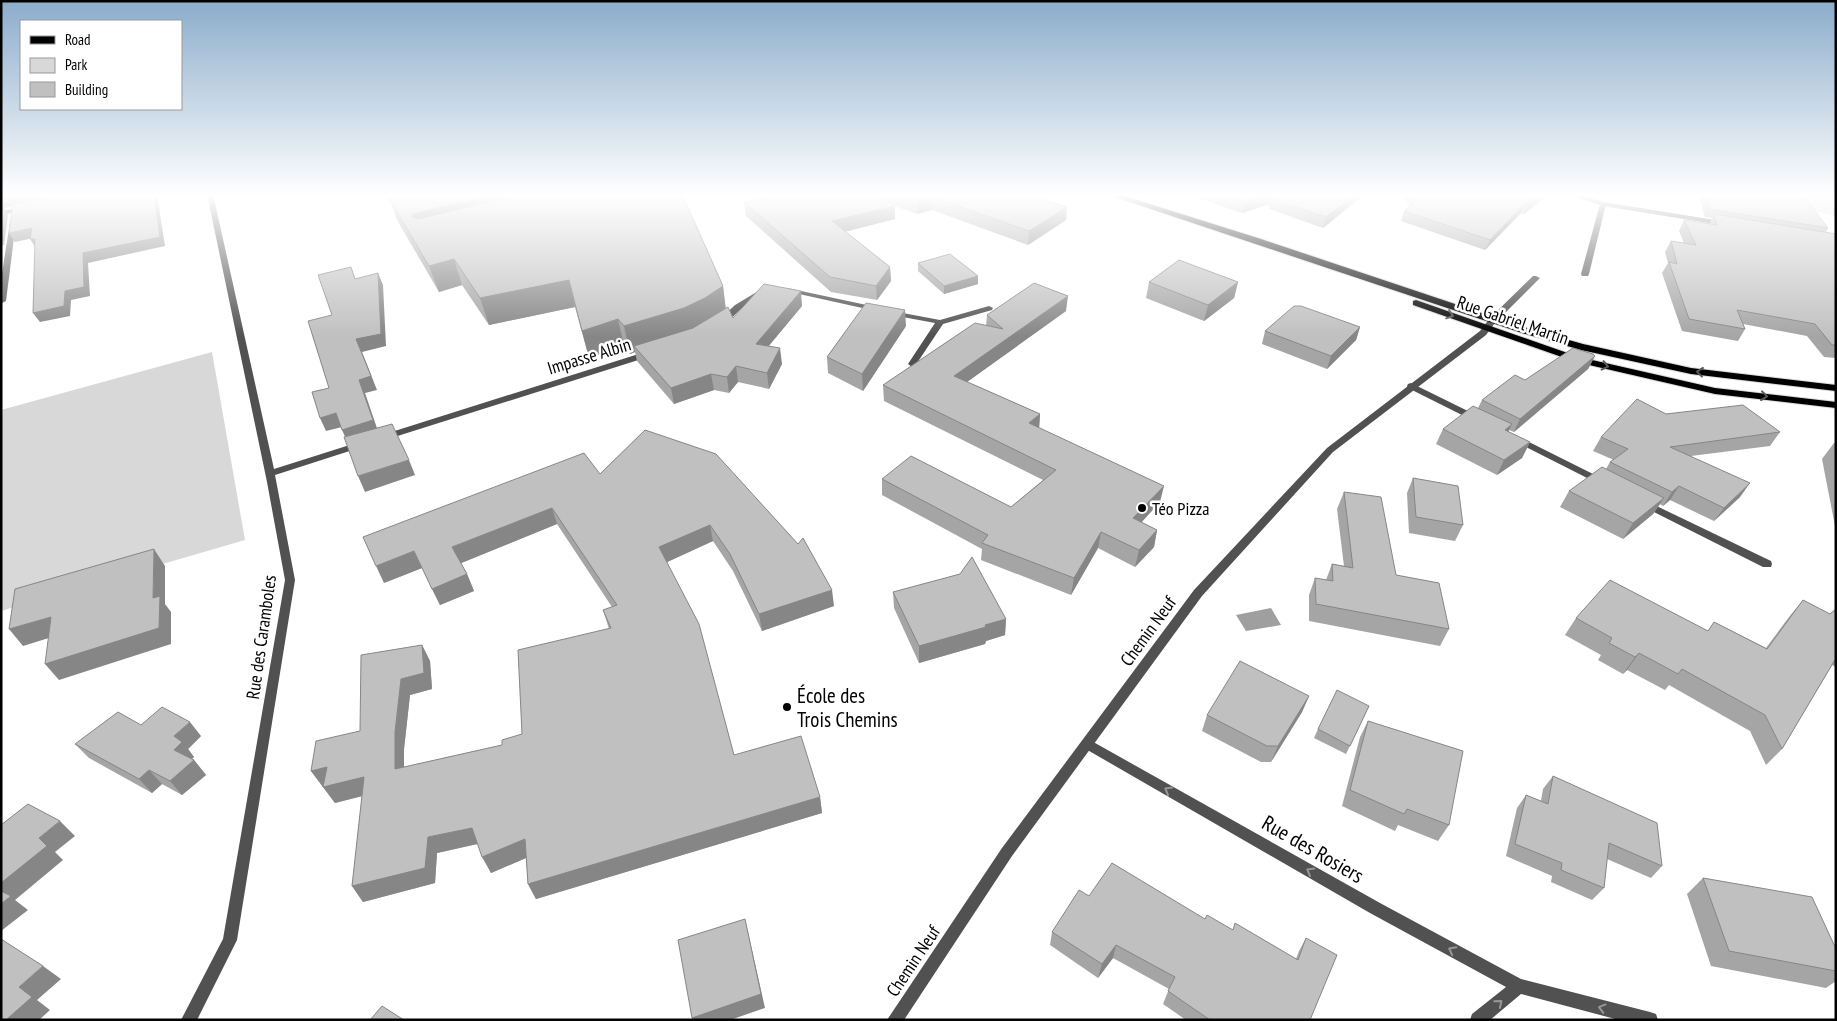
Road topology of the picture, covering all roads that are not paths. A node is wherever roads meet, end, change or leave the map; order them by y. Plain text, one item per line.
1 (10, 242) edge
2 (220, 242) edge
3 (1241, 242) edge
4 (1593, 242) edge
5 (1585, 274) dead end
6 (1536, 278) dead end
7 (2, 301) edge
8 (989, 308) dead end
9 (940, 322) junction
10 (1490, 324) junction
11 (714, 328) edge
12 (658, 351) edge
13 (912, 364) edge
14 (1411, 386) junction
15 (1836, 388) edge
16 (1836, 405) edge
17 (1482, 422) edge
18 (1509, 435) edge
19 (374, 440) edge
20 (364, 443) edge
21 (270, 473) junction
22 (1616, 489) edge
23 (1634, 498) edge
24 (1767, 564) dead end
25 (1088, 744) junction
26 (1519, 986) junction
27 (189, 1020) edge
28 (895, 1020) edge
29 (1478, 1020) edge
30 (1650, 1020) edge

1 - 7 street
2 - 21 street, Rue des Caramboles
3 - 10 main road, Rue Gabriel Martin
4 - 5 street
6 - 10 street, Chemin Neuf
8 - 9 street
9 - 11 street
9 - 13 street
10 - 14 street, Chemin Neuf
15 -> 10 main road, Rue Gabriel Martin
10 -> 16 main road, Rue Gabriel Martin
12 - 19 street, Impasse Albin
14 - 17 street
14 - 25 street, Chemin Neuf
18 - 22 street
20 - 21 street
21 - 27 street, Rue des Caramboles
23 - 24 street
26 -> 25 street, Rue des Rosiers
25 - 28 street, Chemin Neuf
29 -> 26 street
30 -> 26 street, Rue des Rosiers

